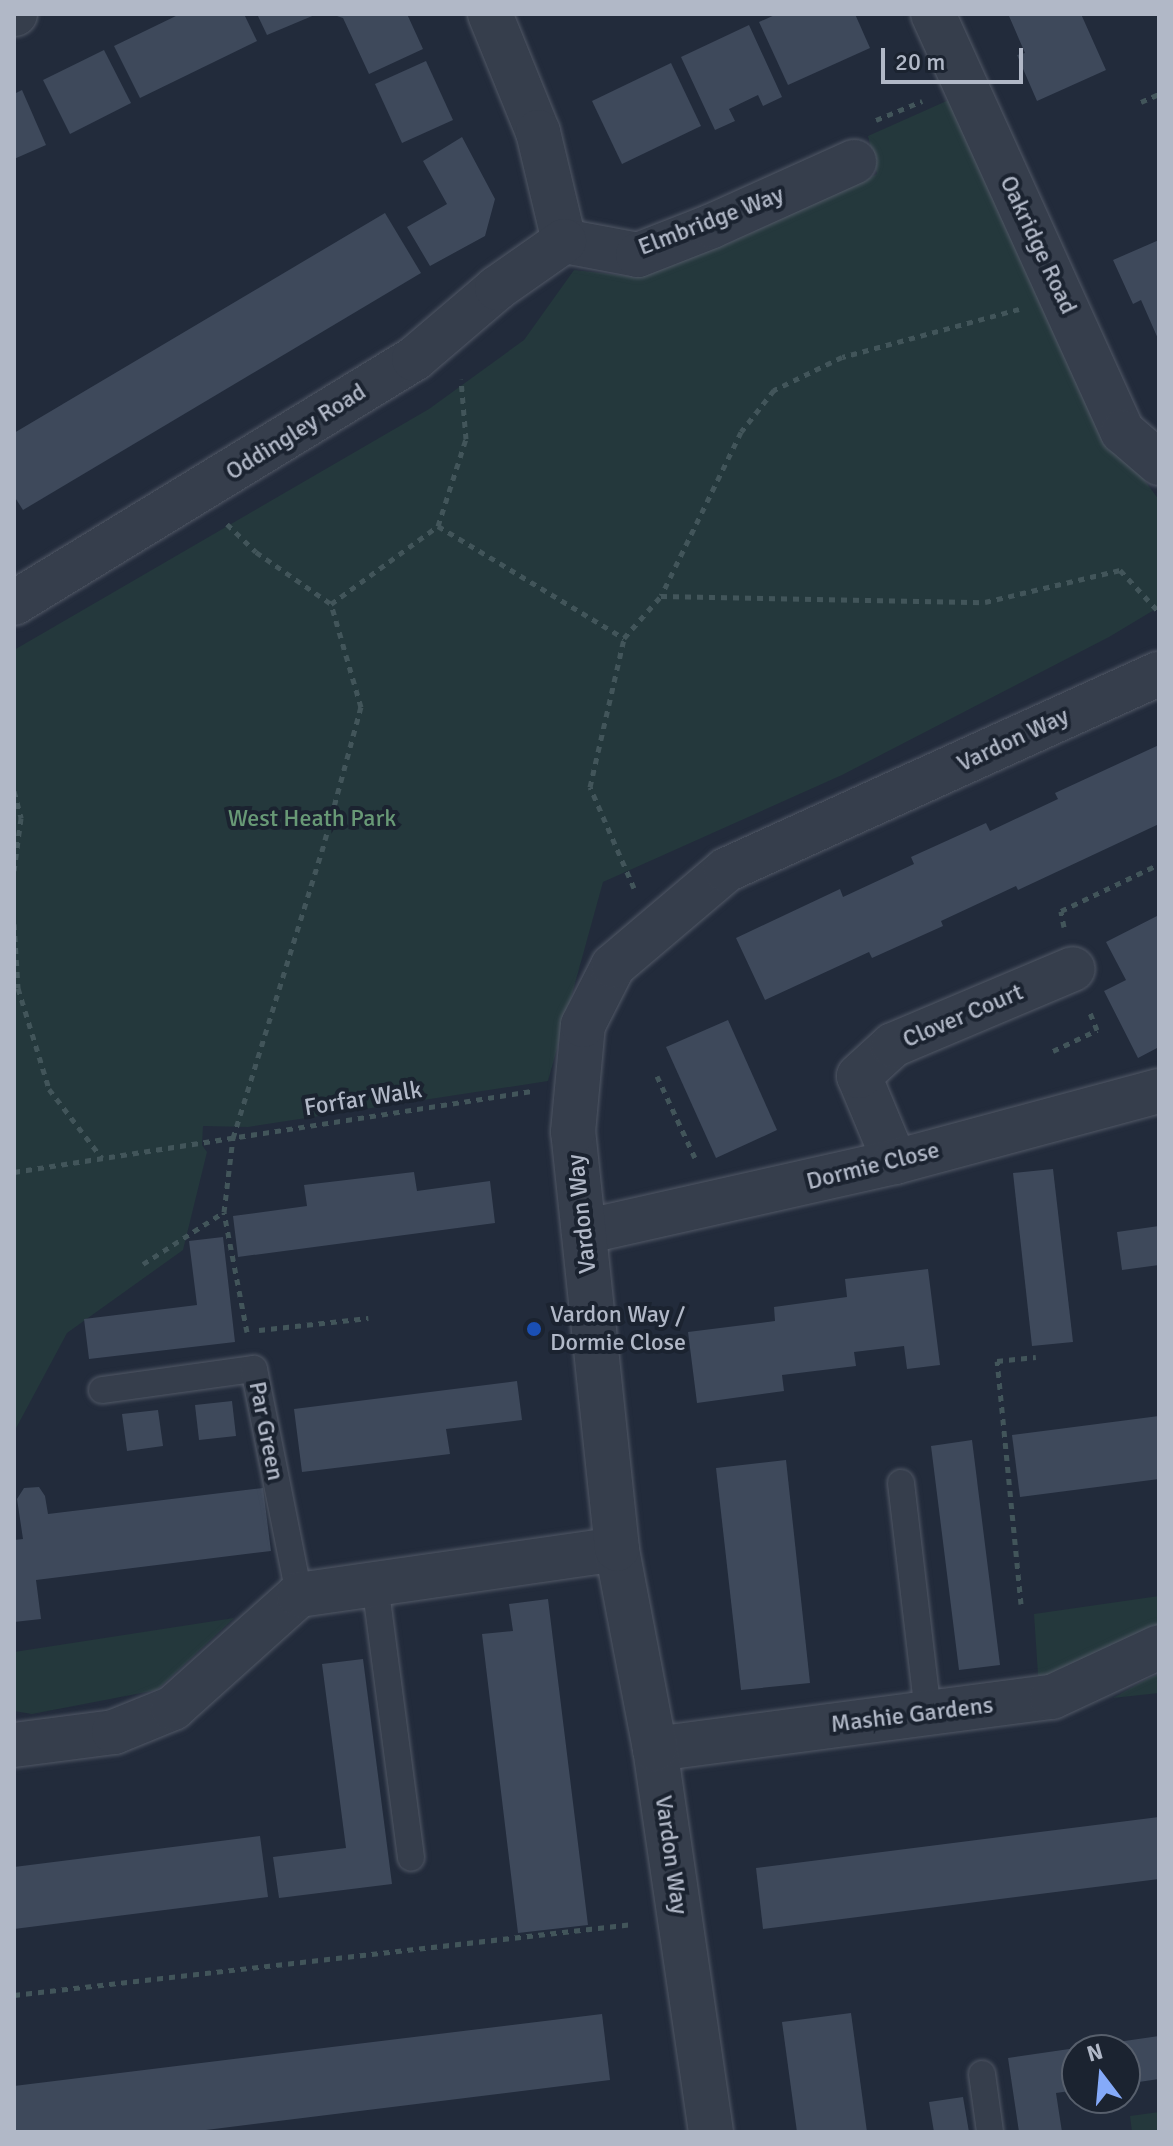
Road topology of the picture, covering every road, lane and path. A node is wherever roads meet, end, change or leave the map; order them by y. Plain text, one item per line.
1 (490, 14) edge
2 (933, 14) edge
3 (963, 83) junction
4 (1159, 94) edge
5 (1141, 102) dead end
6 (854, 162) joint
7 (564, 241) junction
8 (1064, 297) junction
9 (457, 322) junction
10 (1159, 463) edge
11 (205, 488) junction
12 (438, 526) junction
13 (661, 596) junction
14 (14, 603) edge
15 (331, 604) junction
16 (1159, 612) edge
17 (624, 638) junction
18 (1159, 674) edge
19 (14, 791) edge
20 (14, 871) edge
21 (14, 924) edge
22 (652, 930) junction
23 (1073, 969) dead end
24 (657, 1076) dead end
25 (576, 1083) junction
26 (1159, 1091) edge
27 (233, 1138) junction
28 (102, 1158) junction
29 (895, 1162) junction
30 (14, 1172) edge
31 (711, 1203) junction
32 (224, 1212) junction
33 (584, 1232) junction
34 (143, 1264) dead end
35 (368, 1318) dead end
36 (247, 1332) junction
37 (1036, 1357) dead end
38 (254, 1369) junction
39 (102, 1390) dead end
40 (901, 1483) dead end
41 (617, 1549) junction
42 (375, 1584) junction
43 (299, 1595) junction
44 (1021, 1604) dead end
45 (1159, 1647) edge
46 (928, 1713) junction
47 (14, 1745) edge
48 (655, 1749) junction
49 (411, 1858) dead end
50 (680, 1918) junction
51 (14, 1995) edge
52 (982, 2074) dead end
53 (711, 2132) edge
54 (990, 2132) edge

1 - 7 street
2 - 3 street, Oakridge Road
3 - 6 path
3 - 8 street, Oakridge Road
4 - 5 path
6 - 7 street, Elmbridge Way
7 - 9 street, Oddingley Road
8 - 10 street, Oakridge Road
8 - 13 path
9 - 11 street, Oddingley Road
9 - 12 path
11 - 14 street, Oddingley Road
11 - 15 path
12 - 15 path
12 - 17 path
13 - 16 path
13 - 17 path
15 - 27 path
17 - 22 path
18 - 22 street, Vardon Way
19 - 20 path
21 - 28 path
22 - 25 street, Vardon Way
23 - 29 street, Clover Court
24 - 31 path
25 - 27 path, Forfar Walk
25 - 33 street, Vardon Way
26 - 29 street, Dormie Close
27 - 28 path, Forfar Walk
27 - 32 path
28 - 30 path, Forfar Walk
29 - 31 street, Dormie Close
31 - 33 street, Dormie Close
32 - 34 path
32 - 36 path
33 - 41 street, Vardon Way
35 - 36 path
36 - 38 path
37 - 44 path
38 - 39 lane, Par Green
38 - 43 lane, Par Green
40 - 46 lane
41 - 42 street
41 - 48 street, Vardon Way
42 - 43 street
42 - 49 lane
43 - 47 street
45 - 46 street, Mashie Gardens
46 - 48 street, Mashie Gardens
48 - 50 street, Vardon Way
50 - 51 path
50 - 53 street, Vardon Way
52 - 54 lane

